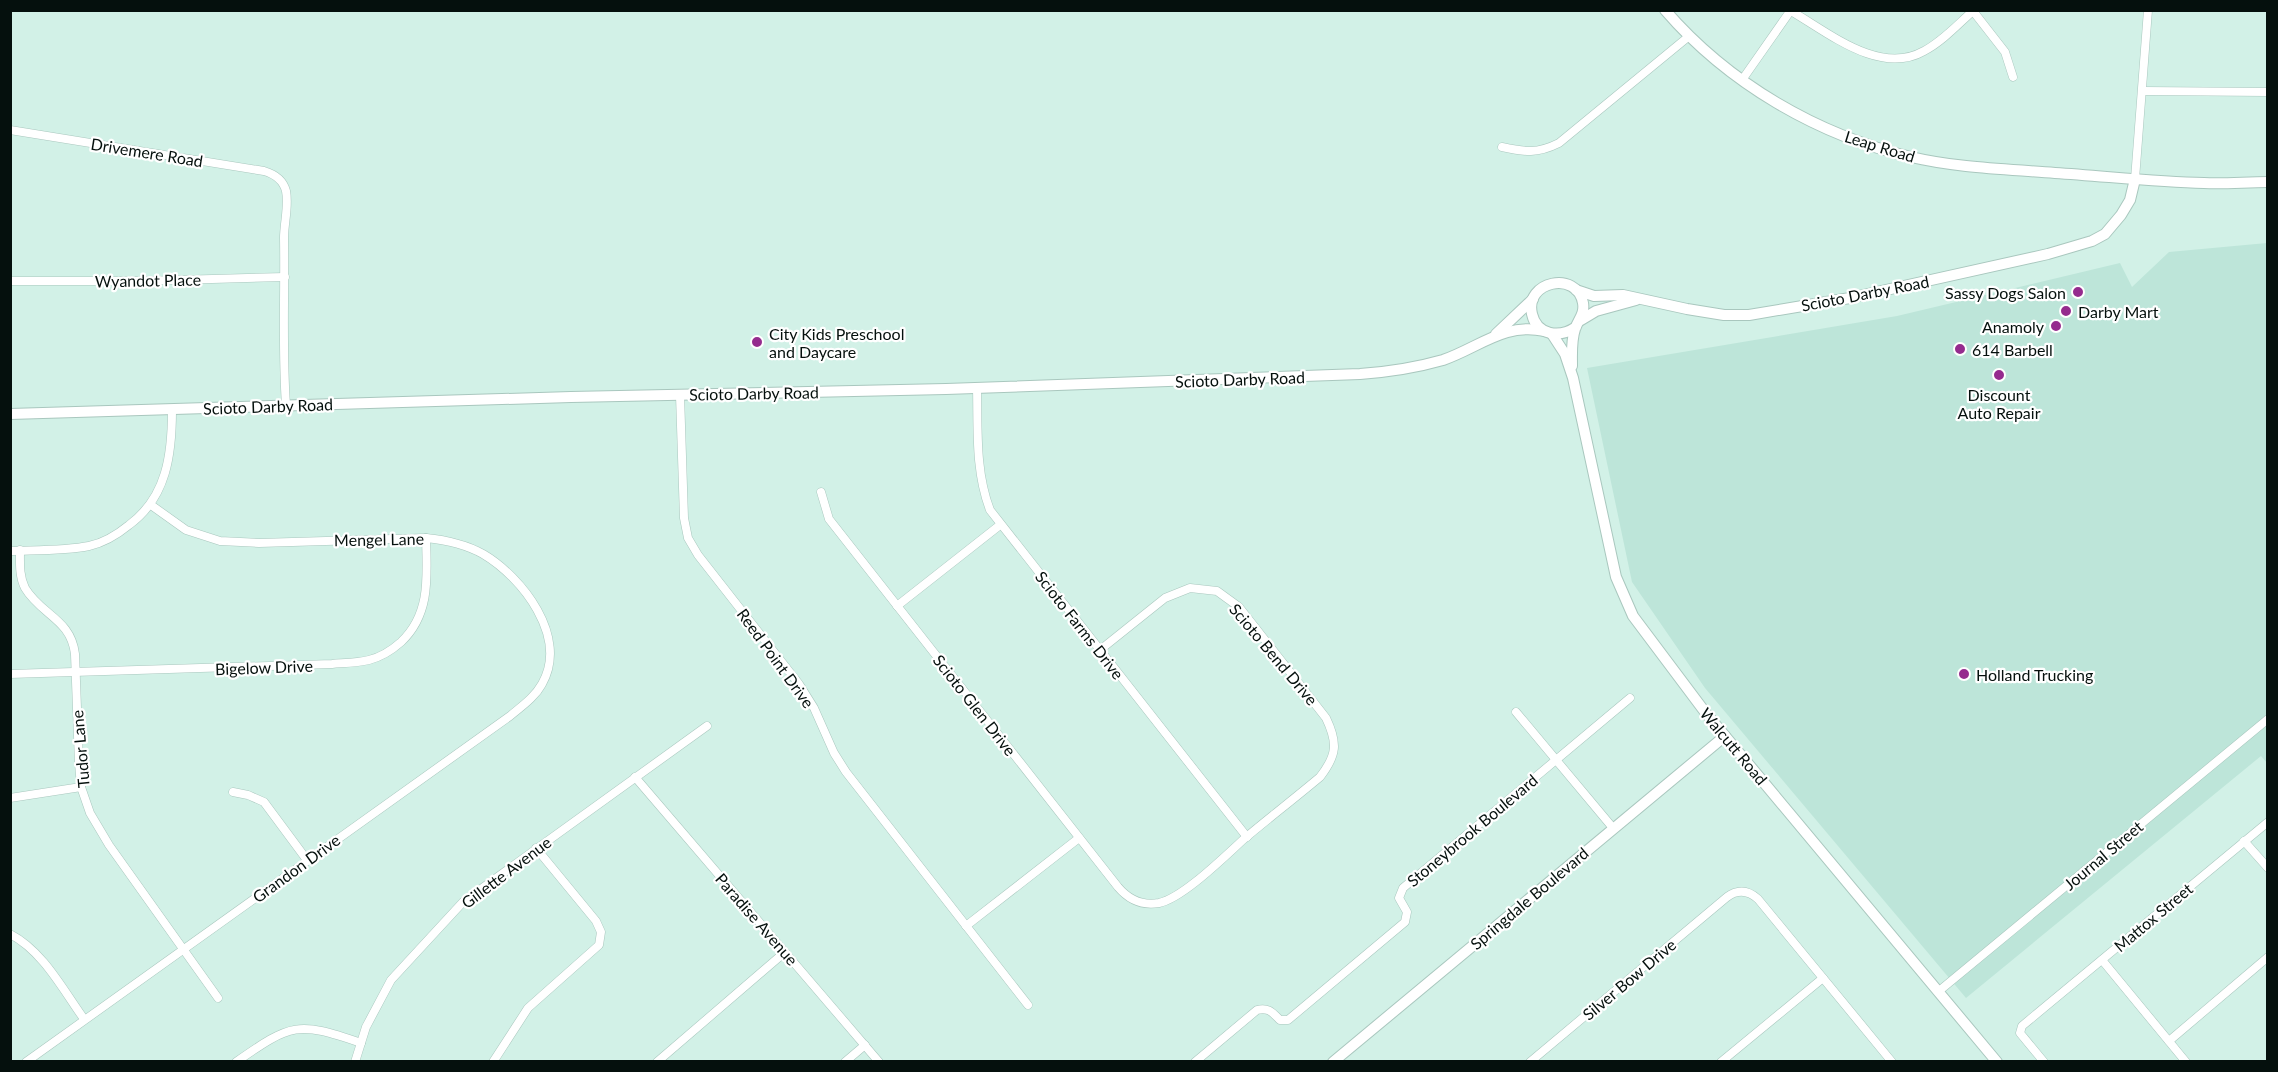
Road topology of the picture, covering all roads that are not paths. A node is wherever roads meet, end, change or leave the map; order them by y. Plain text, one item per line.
1 (1665, 10) edge
2 (2148, 10) edge
3 (1791, 11) edge
4 (1974, 11) edge
5 (1688, 38) junction
6 (2013, 77) dead end
7 (1742, 80) junction
8 (2143, 91) junction
9 (2268, 92) edge
10 (10, 130) edge
11 (1502, 147) dead end
12 (2135, 179) junction
13 (2268, 182) edge
14 (285, 277) junction
15 (10, 281) edge
16 (1576, 290) junction
17 (1533, 299) junction
18 (1640, 299) junction
19 (1578, 323) junction
20 (1548, 332) junction
21 (1491, 338) junction
22 (1573, 378) junction
23 (977, 388) junction
24 (680, 395) junction
25 (285, 405) junction
26 (172, 410) junction
27 (10, 414) edge
28 (821, 492) dead end
29 (151, 505) junction
30 (1000, 525) junction
31 (426, 538) junction
32 (20, 550) junction
33 (10, 551) edge
34 (897, 606) junction
35 (1100, 650) junction
36 (550, 661) joint
37 (75, 672) junction
38 (10, 674) edge
39 (1630, 698) dead end
40 (1516, 712) dead end
41 (2268, 719) edge
42 (707, 726) dead end
43 (1725, 736) junction
44 (1557, 760) junction
45 (635, 777) junction
46 (81, 787) junction
47 (233, 792) dead end
48 (10, 798) edge
49 (2268, 822) edge
50 (1613, 828) junction
51 (1247, 837) junction
52 (1079, 838) junction
53 (2244, 841) junction
54 (536, 848) junction
55 (307, 860) junction
56 (2268, 868) edge
57 (966, 926) junction
58 (10, 934) edge
59 (183, 949) junction
60 (785, 952) junction
61 (2268, 957) edge
62 (2102, 960) junction
63 (1823, 978) junction
64 (1939, 991) junction
65 (218, 998) dead end
66 (1028, 1005) dead end
67 (84, 1019) junction
68 (2169, 1041) junction
69 (361, 1043) junction
70 (865, 1045) junction
71 (26, 1062) edge
72 (236, 1062) edge
73 (355, 1062) edge
74 (493, 1062) edge
75 (657, 1062) edge
76 (845, 1062) edge
77 (879, 1062) edge
78 (1195, 1062) edge
79 (1333, 1062) edge
80 (1530, 1062) edge
81 (1721, 1062) edge
82 (1892, 1062) edge
83 (1997, 1062) edge
84 (2044, 1062) edge
85 (2186, 1062) edge

1 - 5 main road, Leap Road
2 - 8 street
3 - 4 street
3 - 7 street
4 - 6 street
5 - 7 main road, Leap Road
5 - 11 street
7 - 12 main road, Leap Road
8 - 9 street
8 - 12 street
10 - 14 street, Drivemere Road
12 - 13 main road
12 - 18 main road, Scioto Darby Road
14 - 15 street, Wyandot Place
14 - 25 street
16 - 17 main road
16 - 18 main road, Scioto Darby Road
16 - 19 main road
17 - 20 main road
17 - 21 main road, Scioto Darby Road
18 - 19 main road, Scioto Darby Road
19 - 20 main road
19 - 22 main road, Walcutt Road
20 - 21 main road, Scioto Darby Road
20 - 22 main road, Walcutt Road
21 - 23 main road, Scioto Darby Road
22 - 43 main road, Walcutt Road
23 - 24 main road, Scioto Darby Road
23 - 30 street, Scioto Farms Drive
24 - 25 main road, Scioto Darby Road
24 - 57 street, Reed Point Drive
25 - 26 main road, Scioto Darby Road
26 - 27 main road, Scioto Darby Road
26 - 29 street
28 - 34 street, Scioto Glen Drive
29 - 31 street, Mengel Lane
29 - 32 street
30 - 34 street
30 - 35 street, Scioto Farms Drive
31 - 36 street, Mengel Lane
31 - 37 street, Bigelow Drive
32 - 33 street
32 - 37 street, Tudor Lane
34 - 52 street, Scioto Glen Drive
35 - 51 street, Scioto Farms Drive
35 - 51 street, Scioto Bend Drive
36 - 55 street, Grandon Drive
37 - 38 street, Bigelow Drive
37 - 46 street, Tudor Lane
39 - 44 street, Stoneybrook Boulevard
40 - 44 street
41 - 64 street, Journal Street
42 - 45 street, Gillette Avenue
43 - 50 main road, Springdale Boulevard
43 - 64 main road, Walcutt Road
44 - 50 street
44 - 78 street, Stoneybrook Boulevard
45 - 54 street, Gillette Avenue
45 - 60 street, Paradise Avenue
46 - 48 street
46 - 59 street, Tudor Lane
47 - 55 street
49 - 53 street, Mattox Street
50 - 79 main road, Springdale Boulevard
51 - 52 street, Scioto Glen Drive
52 - 57 street
53 - 56 street
53 - 62 street, Mattox Street
54 - 69 street, Gillette Avenue
54 - 74 street
55 - 59 street, Grandon Drive
57 - 66 street, Reed Point Drive
58 - 67 street
59 - 65 street, Tudor Lane
59 - 67 street, Grandon Drive
60 - 70 street, Paradise Avenue
60 - 75 street
61 - 68 street
62 - 68 street
62 - 84 street, Mattox Street
63 - 80 street, Silver Bow Drive
63 - 81 street
63 - 82 street
64 - 83 main road, Walcutt Road
67 - 71 street, Grandon Drive
68 - 85 street
69 - 72 street
69 - 73 street, Gillette Avenue
70 - 76 street
70 - 77 street, Paradise Avenue

